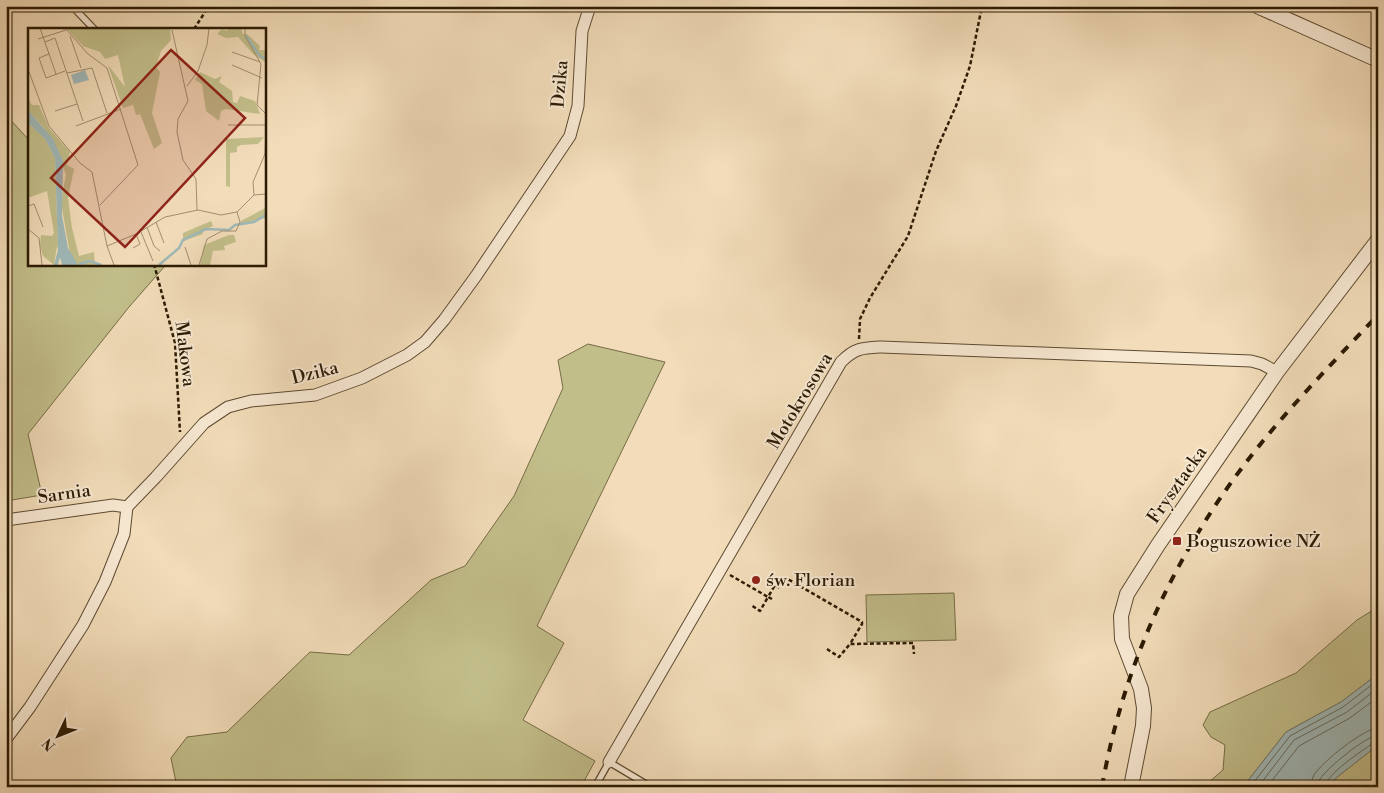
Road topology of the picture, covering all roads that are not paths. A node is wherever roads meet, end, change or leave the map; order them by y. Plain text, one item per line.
1 (72, 6) edge
2 (590, 6) edge
3 (1257, 6) edge
4 (93, 28) edge
5 (1378, 60) edge
6 (1378, 240) edge
7 (1277, 372) junction
8 (127, 507) junction
9 (6, 520) edge
10 (6, 739) edge
11 (608, 762) junction
12 (595, 787) edge
13 (651, 787) edge
14 (1131, 787) edge

1 - 4 lane
2 - 8 street, Dzika
3 - 5 street
6 - 7 street, Frysztacka
7 - 11 street, Motokrosowa
7 - 14 street, Frysztacka
8 - 9 street, Sarnia
8 - 10 street
11 - 12 lane
11 - 13 lane

